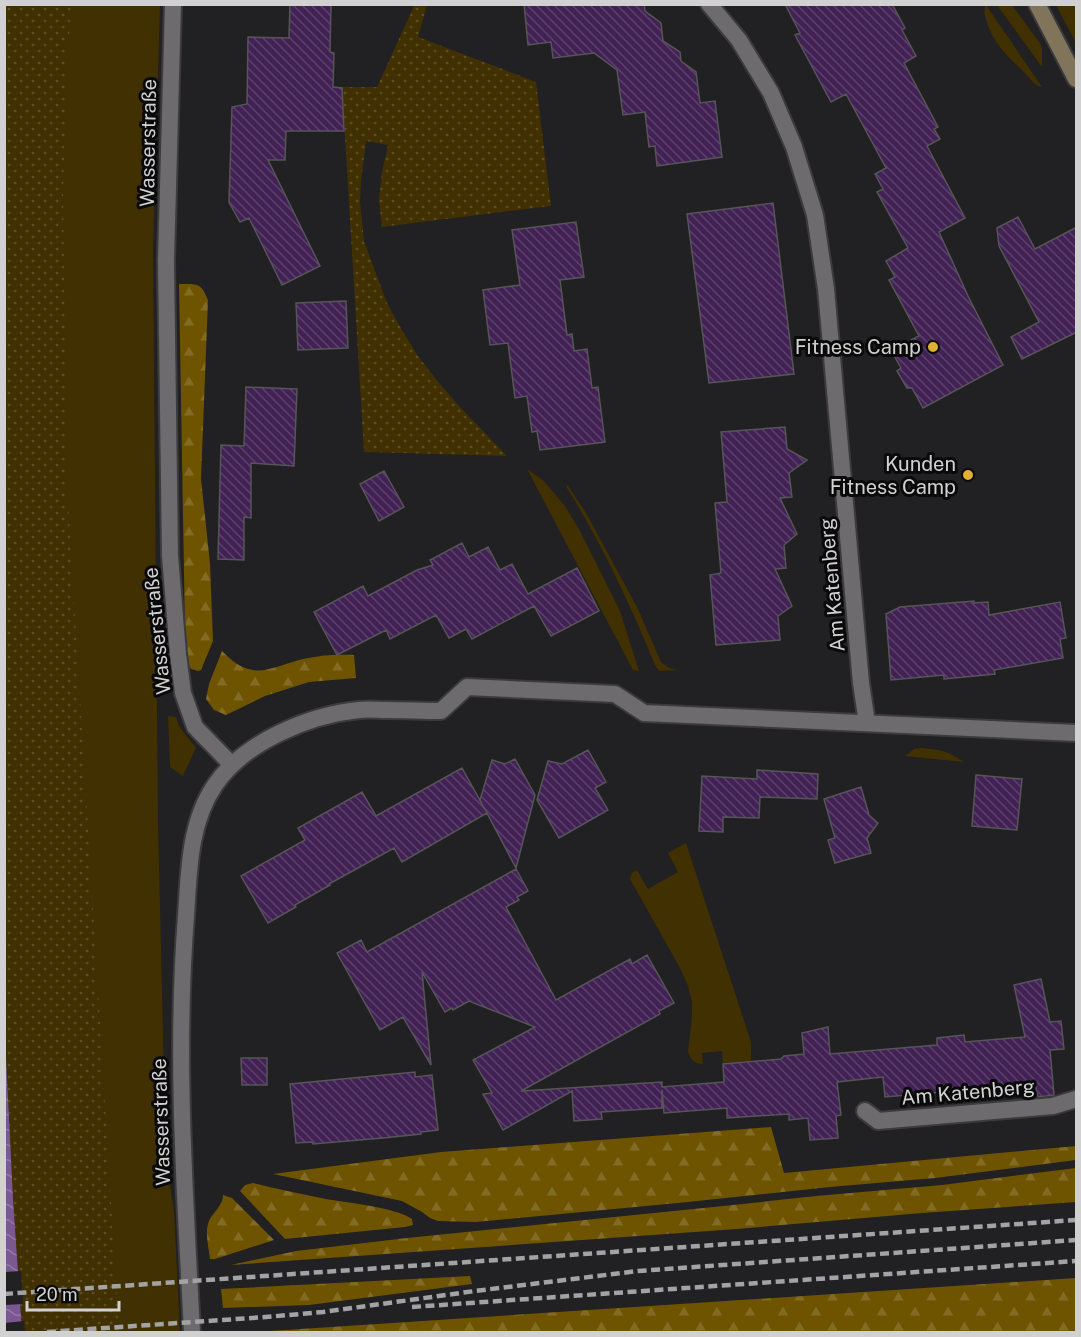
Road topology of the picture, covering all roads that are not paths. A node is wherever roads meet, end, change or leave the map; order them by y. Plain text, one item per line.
1 (173, 4) edge
2 (709, 4) edge
3 (1037, 4) edge
4 (1077, 79) edge
5 (867, 723) junction
6 (1077, 733) edge
7 (232, 765) junction
8 (1077, 1100) edge
9 (865, 1111) dead end
10 (192, 1332) edge

1 - 7 street, Wasserstraße
2 - 5 street, Am Katenberg
3 - 4 main road
5 - 6 street
5 - 7 street
7 - 10 street, Wasserstraße
8 - 9 street, Am Katenberg

